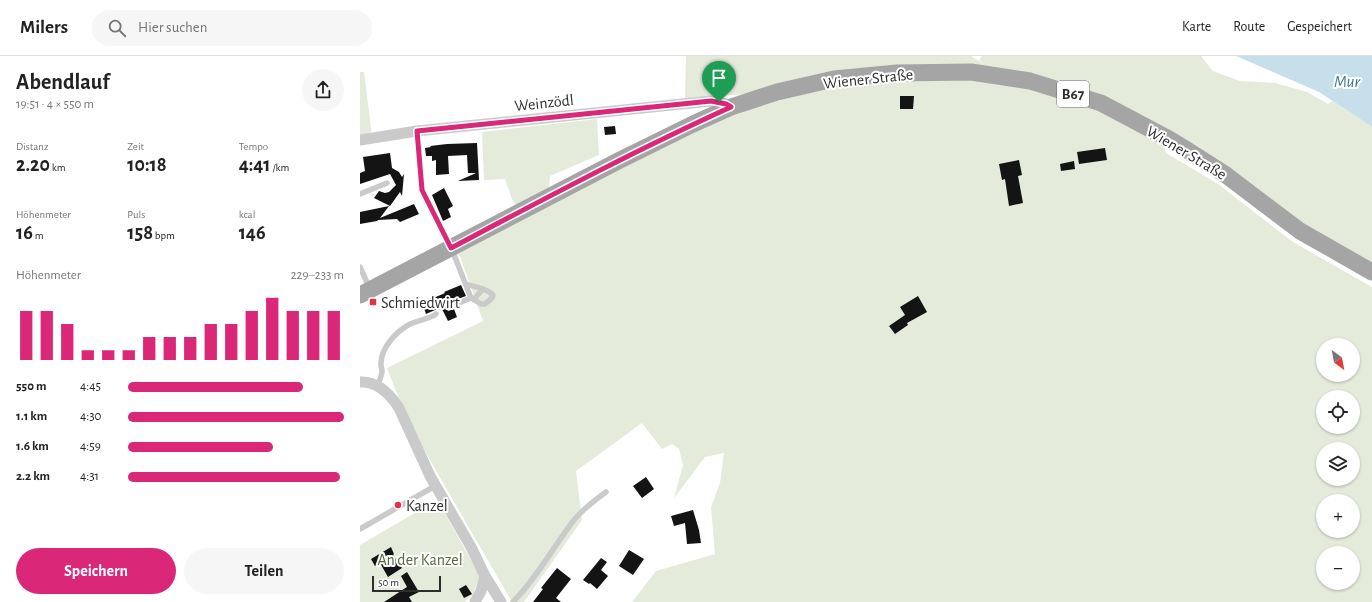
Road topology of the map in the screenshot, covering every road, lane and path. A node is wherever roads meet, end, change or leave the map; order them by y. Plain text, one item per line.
1 (731, 107) junction
2 (417, 131) junction
3 (360, 140) edge
4 (387, 183) dead end
5 (360, 194) edge
6 (451, 248) junction
7 (360, 267) edge
8 (1372, 272) edge
9 (466, 284) junction
10 (483, 289) junction
11 (365, 292) edge
12 (473, 298) junction
13 (449, 307) dead end
14 (436, 314) dead end
15 (360, 382) edge
16 (378, 386) junction
17 (435, 486) junction
18 (606, 492) dead end
19 (360, 529) edge
20 (485, 576) junction
21 (475, 602) edge
22 (501, 602) edge
23 (513, 602) edge

1 - 2 street, Weinzödl
1 - 6 main road, Wiener Straße / B67
1 - 8 main road, Wiener Straße / B67
2 - 3 street, Weinzödl
2 - 6 lane
4 - 5 lane
6 - 9 lane
6 - 11 main road, Wiener Straße / B67
7 - 11 lane
9 - 10 lane
9 - 12 lane
10 - 12 lane
10 - 12 lane
12 - 13 lane
14 - 16 lane
15 - 16 street
16 - 17 street
17 - 19 lane
17 - 20 street
18 - 23 lane
20 - 21 street
20 - 22 street

